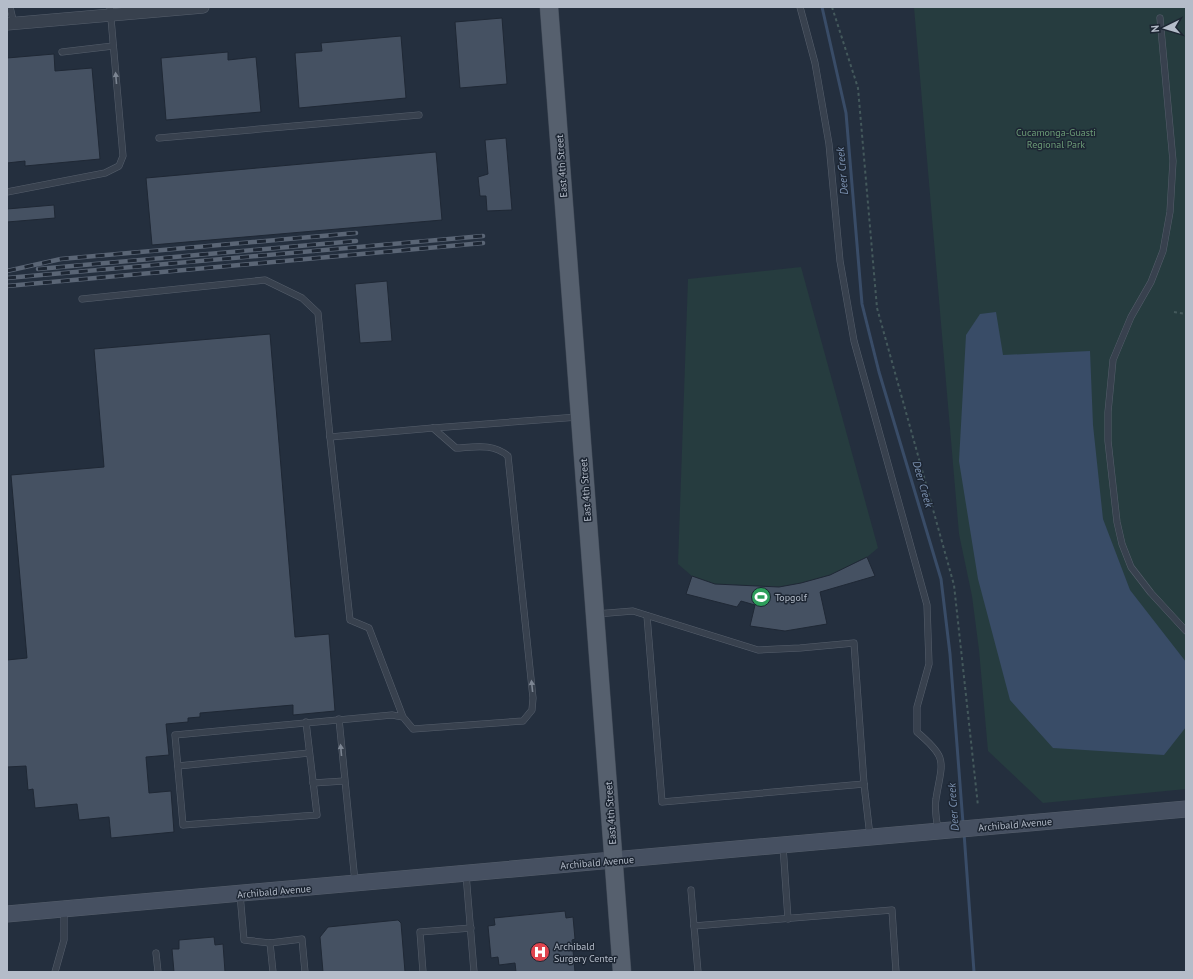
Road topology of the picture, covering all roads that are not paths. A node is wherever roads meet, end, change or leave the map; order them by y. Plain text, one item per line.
1 (10, 7) edge
2 (204, 7) edge
3 (549, 7) edge
4 (800, 7) edge
5 (110, 11) edge
6 (1160, 18) dead end
7 (10, 24) edge
8 (114, 46) junction
9 (62, 52) dead end
10 (419, 115) dead end
11 (159, 138) dead end
12 (7, 192) edge
13 (82, 299) dead end
14 (580, 416) junction
15 (433, 428) junction
16 (330, 438) junction
17 (595, 614) junction
18 (648, 616) junction
19 (1186, 631) edge
20 (403, 717) junction
21 (339, 719) junction
22 (306, 722) junction
23 (309, 753) junction
24 (178, 766) junction
25 (344, 781) junction
26 (313, 783) junction
27 (864, 784) junction
28 (1186, 809) edge
29 (945, 830) junction
30 (870, 837) junction
31 (783, 845) junction
32 (613, 861) junction
33 (466, 874) junction
34 (355, 883) junction
35 (690, 890) dead end
36 (240, 894) junction
37 (64, 909) junction
38 (7, 914) edge
39 (788, 919) junction
40 (694, 926) junction
41 (471, 928) junction
42 (270, 943) junction
43 (156, 953) dead end
44 (55, 972) edge
45 (158, 972) edge
46 (273, 972) edge
47 (305, 972) edge
48 (423, 972) edge
49 (474, 972) edge
50 (622, 972) edge
51 (698, 972) edge
52 (896, 972) edge

1 - 7 lane
2 - 5 street
3 - 14 main road, East 4th Street
4 - 29 lane
5 - 7 street
5 - 8 lane
6 - 19 lane
8 - 9 lane
12 -> 8 lane
10 - 11 lane
13 - 16 lane
14 - 15 lane
14 - 17 main road, East 4th Street
15 - 16 lane
20 -> 15 lane
16 - 20 lane
17 - 18 lane
17 - 32 main road, East 4th Street
18 - 27 lane
18 - 27 lane
20 - 21 lane
21 - 22 lane
25 -> 21 lane
22 - 23 lane
22 - 24 lane
23 - 24 lane
23 - 26 lane
24 - 26 lane
25 - 26 lane
25 - 34 lane
27 - 30 lane
28 - 29 main road, Archibald Avenue
29 - 30 main road, Archibald Avenue
30 - 31 main road, Archibald Avenue
31 - 32 main road, Archibald Avenue
31 - 39 lane
32 - 33 main road, Archibald Avenue
32 - 50 main road, East 4th Street
33 - 34 main road, Archibald Avenue
33 - 41 lane
34 - 36 main road, Archibald Avenue
35 - 40 lane
36 - 37 main road, Archibald Avenue
36 - 42 lane
37 - 38 main road, Archibald Avenue
37 - 44 lane
39 - 40 lane
39 - 52 lane
40 - 51 lane
41 - 48 lane
41 - 49 lane
42 - 46 lane
42 - 47 lane
43 - 45 lane

